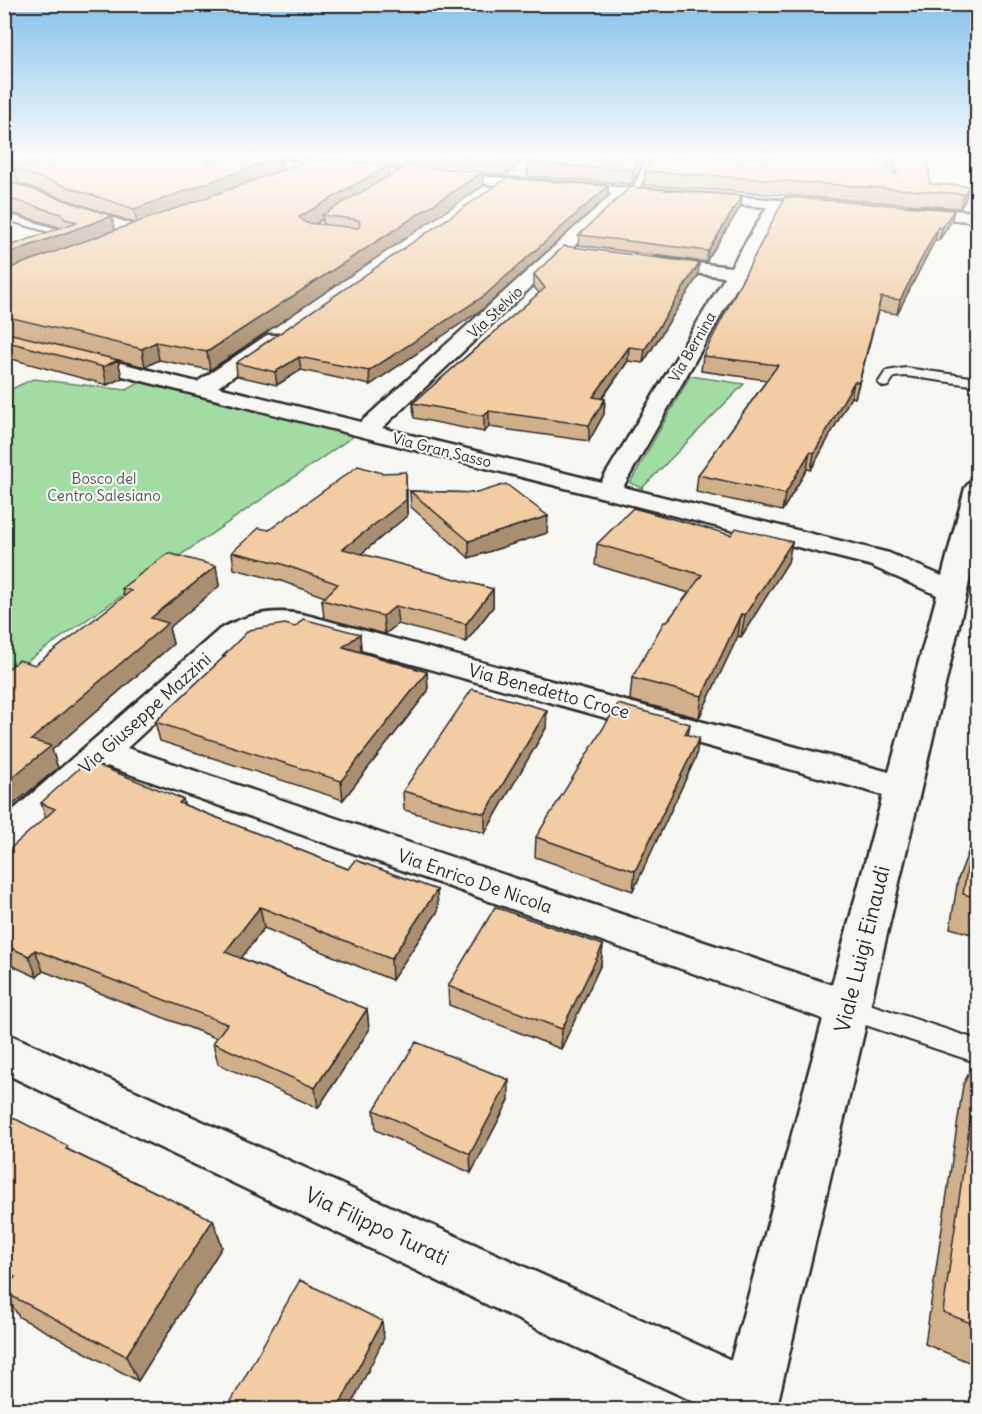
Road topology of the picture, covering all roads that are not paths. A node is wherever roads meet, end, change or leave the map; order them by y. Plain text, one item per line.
1 (26, 223) edge
2 (114, 223) edge
3 (160, 223) edge
4 (593, 223) edge
5 (765, 223) edge
6 (137, 231) junction
7 (111, 240) edge
8 (561, 251) junction
9 (4, 254) edge
10 (583, 254) edge
11 (642, 261) edge
12 (736, 273) junction
13 (291, 328) edge
14 (4, 340) edge
15 (978, 382) edge
16 (884, 383) dead end
17 (200, 390) junction
18 (365, 431) junction
19 (978, 488) edge
20 (608, 492) junction
21 (956, 578) junction
22 (265, 621) joint
23 (102, 752) junction
24 (902, 788) junction
25 (4, 840) edge
26 (848, 1008) junction
27 (4, 1052) edge
28 (978, 1053) edge
29 (748, 1403) edge

1 - 9 lane
2 - 6 street
3 - 6 street
4 - 8 street, Via Stelvio
5 - 12 street, Via Bernina
6 - 7 street
8 - 10 street
8 - 18 street, Via Stelvio
11 - 12 street
12 - 20 street, Via Bernina
13 - 17 street
14 - 17 street, Via Gran Sasso
15 - 16 lane
17 - 18 street, Via Gran Sasso
18 - 20 street, Via Gran Sasso
19 - 21 street, Viale Luigi Einaudi
20 - 21 street, Via Gran Sasso
21 - 24 street, Viale Luigi Einaudi
22 - 23 street, Via Giuseppe Mazzini
22 - 24 street, Via Benedetto Croce
23 - 25 street, Via Giuseppe Mazzini
23 - 26 street, Via Enrico De Nicola
24 - 26 street, Viale Luigi Einaudi
26 - 28 lane
26 - 29 street, Viale Luigi Einaudi
27 - 29 street, Via Filippo Turati

